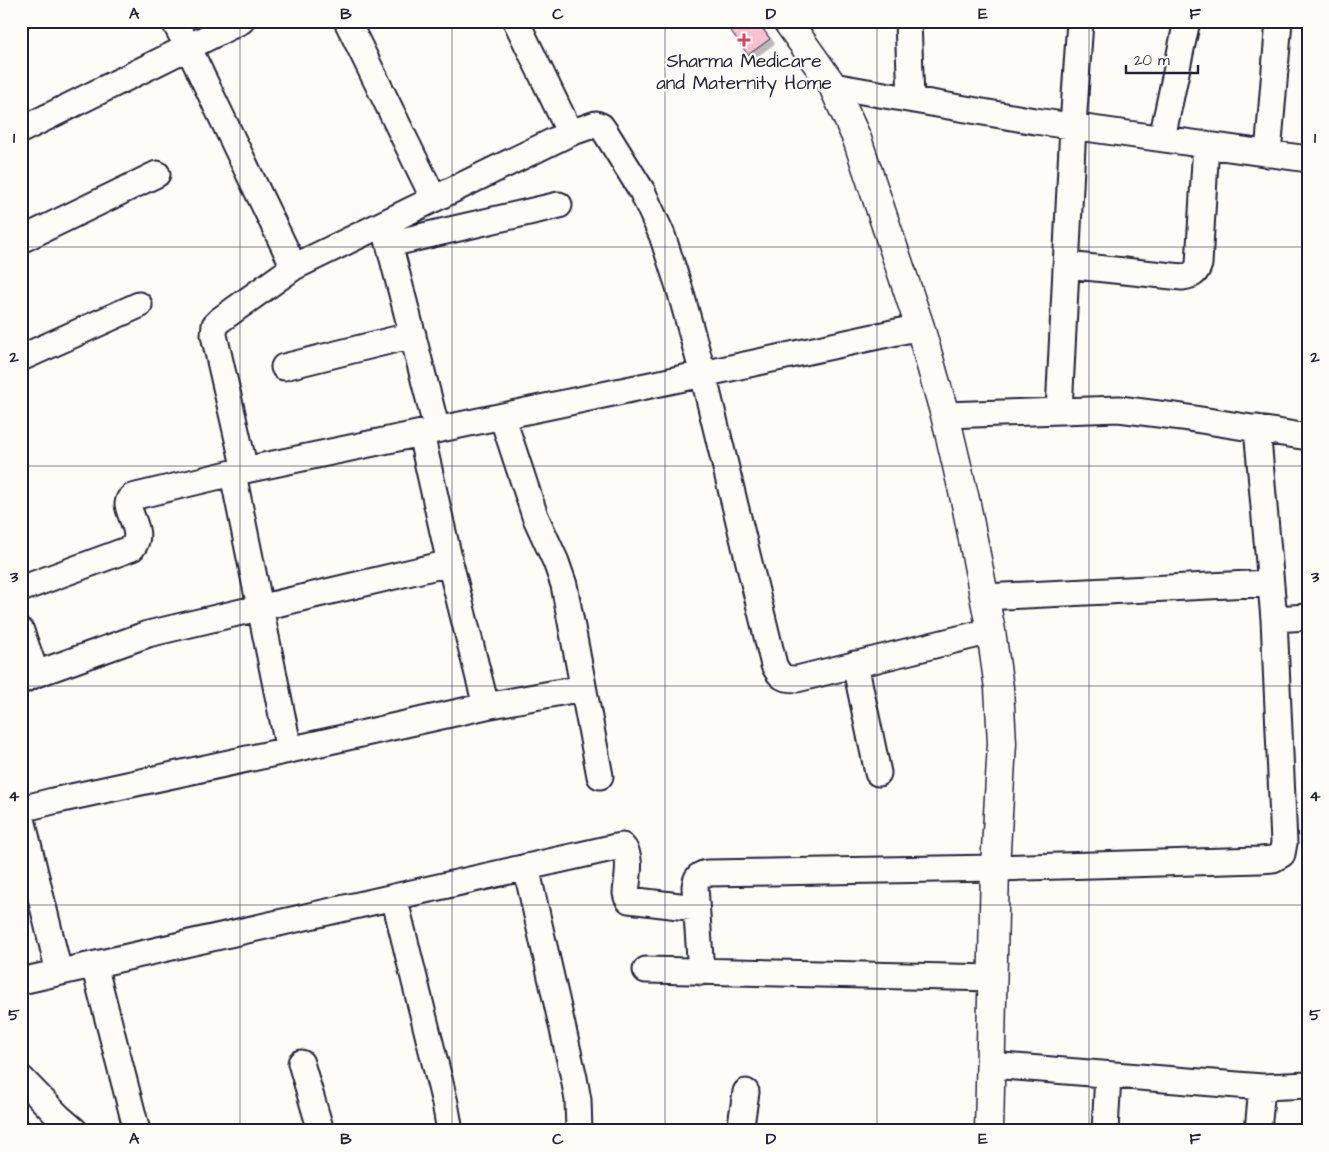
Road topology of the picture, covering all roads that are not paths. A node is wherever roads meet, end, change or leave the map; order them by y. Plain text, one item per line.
1 (174, 21) edge
2 (241, 21) edge
3 (347, 21) edge
4 (516, 21) edge
5 (787, 21) edge
6 (908, 21) edge
7 (1080, 21) edge
8 (1187, 21) edge
9 (1279, 21) edge
10 (188, 47) junction
11 (833, 86) junction
12 (911, 99) junction
13 (1073, 126) junction
14 (21, 130) edge
15 (570, 134) junction
16 (1162, 138) junction
17 (1206, 144) junction
18 (1268, 154) junction
19 (1308, 159) edge
20 (157, 174) dead end
21 (434, 199) junction
22 (559, 205) dead end
23 (387, 234) junction
24 (21, 240) edge
25 (1066, 265) junction
26 (294, 267) junction
27 (138, 305) dead end
28 (920, 327) junction
29 (413, 334) junction
30 (21, 358) edge
31 (284, 367) dead end
32 (703, 374) junction
33 (1059, 411) junction
34 (945, 415) junction
35 (502, 416) junction
36 (1257, 428) junction
37 (429, 432) junction
38 (1308, 437) edge
39 (239, 472) junction
40 (450, 563) junction
41 (1270, 583) junction
42 (21, 589) edge
43 (984, 597) junction
44 (260, 608) junction
45 (1308, 617) edge
46 (1274, 619) junction
47 (991, 630) junction
48 (21, 631) edge
49 (856, 664) junction
50 (29, 677) edge
51 (583, 688) junction
52 (486, 706) junction
53 (289, 750) junction
54 (878, 773) dead end
55 (600, 776) dead end
56 (21, 809) edge
57 (21, 815) edge
58 (526, 867) junction
59 (995, 868) junction
60 (394, 897) junction
61 (696, 908) junction
62 (94, 964) junction
63 (646, 970) dead end
64 (59, 972) junction
65 (701, 972) junction
66 (993, 978) junction
67 (21, 981) edge
68 (300, 1063) dead end
69 (991, 1065) junction
70 (1108, 1075) junction
71 (21, 1078) edge
72 (1308, 1085) edge
73 (1262, 1086) junction
74 (746, 1092) dead end
75 (75, 1131) edge
76 (137, 1131) edge
77 (321, 1131) edge
78 (450, 1131) edge
79 (579, 1131) edge
80 (740, 1131) edge
81 (989, 1131) edge
82 (1105, 1131) edge
83 (1258, 1131) edge

1 - 10 street
2 - 10 street
3 - 21 street
4 - 15 street
5 - 11 street
6 - 12 street
7 - 13 street
8 - 16 street
9 - 18 street
10 - 14 street
10 - 26 street
11 - 12 street
11 - 28 street
12 - 13 street
13 - 16 street
13 - 25 street
15 - 21 street
15 - 32 street
16 - 17 street
17 - 18 street
17 - 25 street
18 - 19 street
20 - 24 street
21 - 23 street
22 - 23 street
23 - 26 street
23 - 29 street
25 - 33 street
26 - 39 street
27 - 30 street
28 - 32 street
28 - 34 street
29 - 31 street
29 - 37 street
32 - 35 street
32 - 49 street
33 - 34 street
33 - 36 street
34 - 43 street
35 - 37 street
35 - 51 street
36 - 38 street
36 - 41 street
37 - 39 street
37 - 40 street
39 - 42 street
39 - 44 street
40 - 44 street
40 - 52 street
41 - 43 street
41 - 46 street
43 - 47 street
44 - 50 street
44 - 53 street
45 - 46 street
46 - 59 street
47 - 49 street
47 - 59 street
48 - 50 street
49 - 54 street
51 - 52 street
51 - 55 street
52 - 53 street
53 - 56 street
57 - 64 street
58 - 60 street
58 - 61 street
58 - 79 street
59 - 61 street
59 - 66 street
60 - 62 street
60 - 78 street
61 - 65 street
62 - 64 street
62 - 76 street
63 - 65 street
64 - 67 street
65 - 66 street
66 - 69 street
68 - 77 street
69 - 70 street
69 - 81 street
70 - 73 street
70 - 82 street
71 - 75 street
72 - 73 street
73 - 83 street
74 - 80 street

